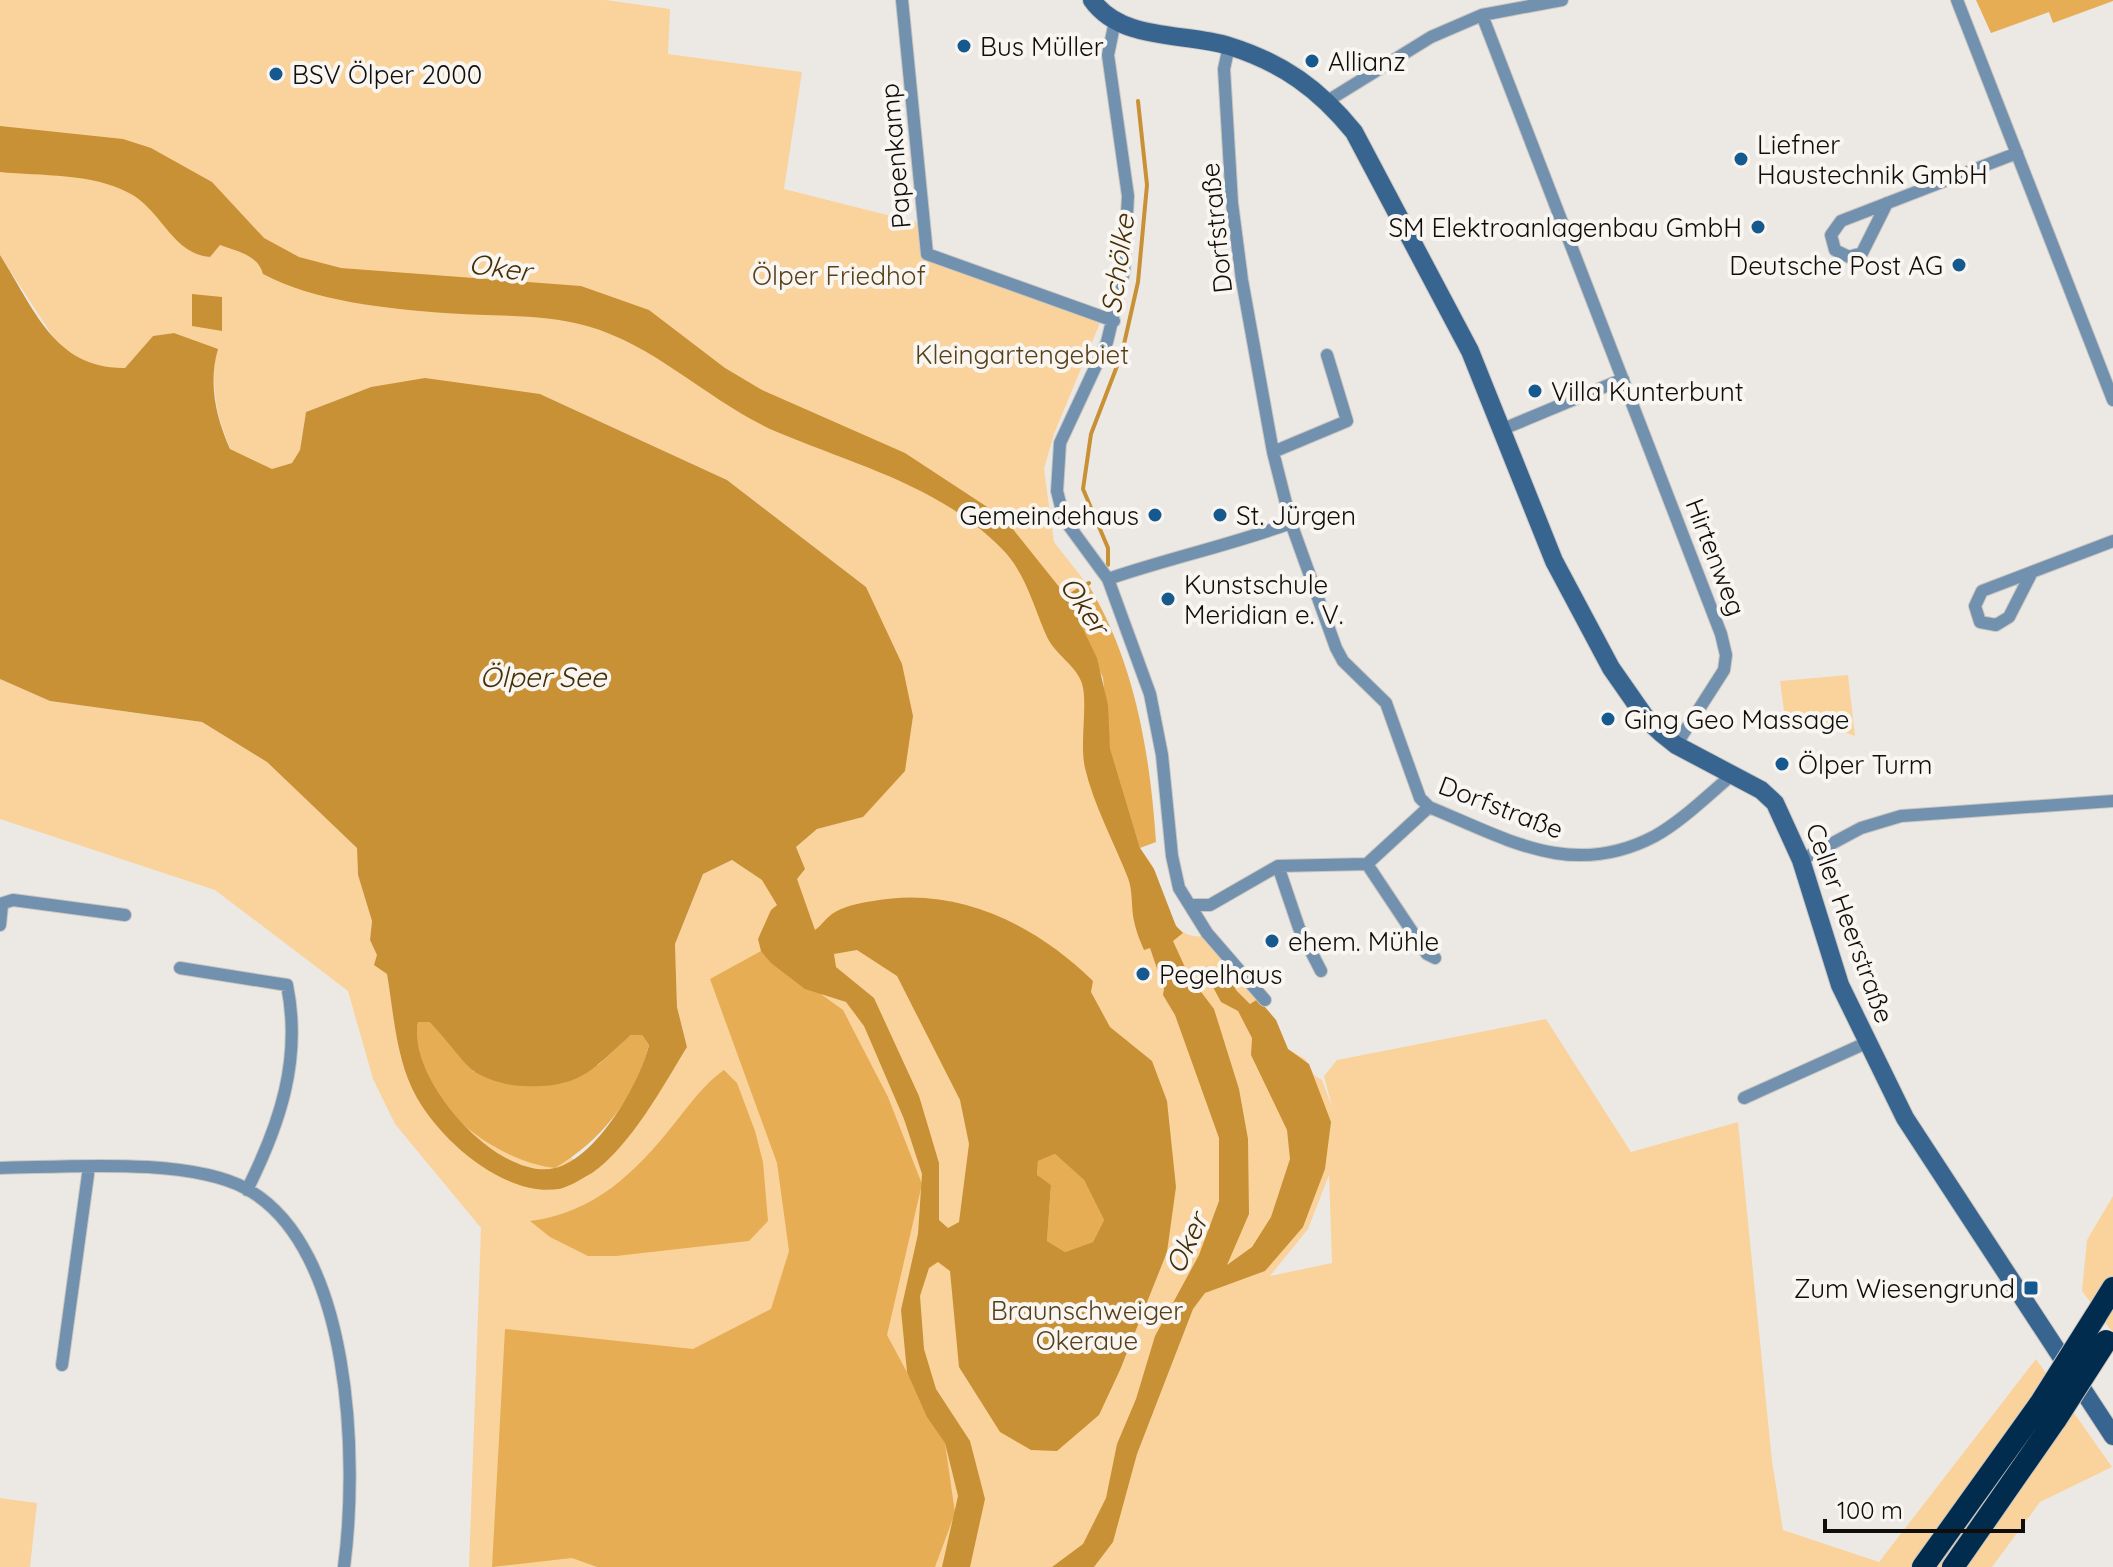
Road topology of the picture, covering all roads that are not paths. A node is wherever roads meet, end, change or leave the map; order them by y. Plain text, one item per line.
1 (902, 0) edge
2 (1092, 0) edge
3 (1562, 0) edge
4 (1957, 0) edge
5 (1482, 15) junction
6 (1115, 21) junction
7 (1229, 46) junction
8 (1329, 100) junction
9 (2017, 153) junction
10 (1887, 203) junction
11 (1114, 321) junction
12 (1327, 355) dead end
13 (1623, 379) junction
14 (2113, 400) edge
15 (1503, 429) junction
16 (1273, 452) junction
17 (1291, 523) junction
18 (2113, 541) edge
19 (2032, 572) junction
20 (1108, 579) junction
21 (1676, 745) junction
22 (1732, 775) junction
23 (2113, 801) edge
24 (1429, 807) junction
25 (1801, 860) junction
26 (1367, 864) junction
27 (1278, 866) junction
28 (1, 905) edge
29 (1192, 905) junction
30 (125, 915) dead end
31 (0, 925) edge
32 (1435, 958) dead end
33 (180, 968) dead end
34 (1321, 971) dead end
35 (1265, 1000) dead end
36 (1866, 1043) junction
37 (1744, 1098) dead end
38 (89, 1167) junction
39 (0, 1168) edge
40 (247, 1190) junction
41 (2113, 1288) edge
42 (2105, 1329) edge
43 (62, 1365) dead end
44 (2048, 1411) junction
45 (2113, 1436) edge
46 (344, 1567) edge
47 (1923, 1567) edge
48 (1953, 1567) edge

1 - 11 street, Papenkamp
2 - 6 main road, Celler Heerstraße
3 - 5 street
4 - 9 street
5 - 8 street
5 - 13 street, Hirtenweg
6 - 7 main road, Celler Heerstraße
6 - 11 street
7 - 8 main road, Celler Heerstraße
7 - 16 street, Dorfstraße
8 - 15 main road, Celler Heerstraße
9 - 10 street
9 - 14 street
10 - 10 street
11 - 20 street
12 - 16 street
13 - 15 street
13 - 21 street, Hirtenweg
15 - 21 main road, Celler Heerstraße
16 - 17 street, Dorfstraße
17 - 20 street
17 - 24 street, Dorfstraße
18 - 19 street
19 - 19 street
20 - 29 street
21 - 22 main road, Celler Heerstraße
22 - 24 street, Dorfstraße
22 - 25 main road, Celler Heerstraße
23 - 25 street
24 - 26 street
25 - 36 main road, Celler Heerstraße
26 - 27 street
26 - 32 street
27 - 29 street
27 - 34 street
28 - 30 street
28 - 31 street
29 - 35 street
33 - 40 street
36 - 37 street
36 - 45 main road, Celler Heerstraße
38 - 39 street
38 - 40 street
38 - 43 street
40 - 46 street
41 - 42 highway
42 - 44 highway, bridge
44 - 47 highway
44 - 48 highway

